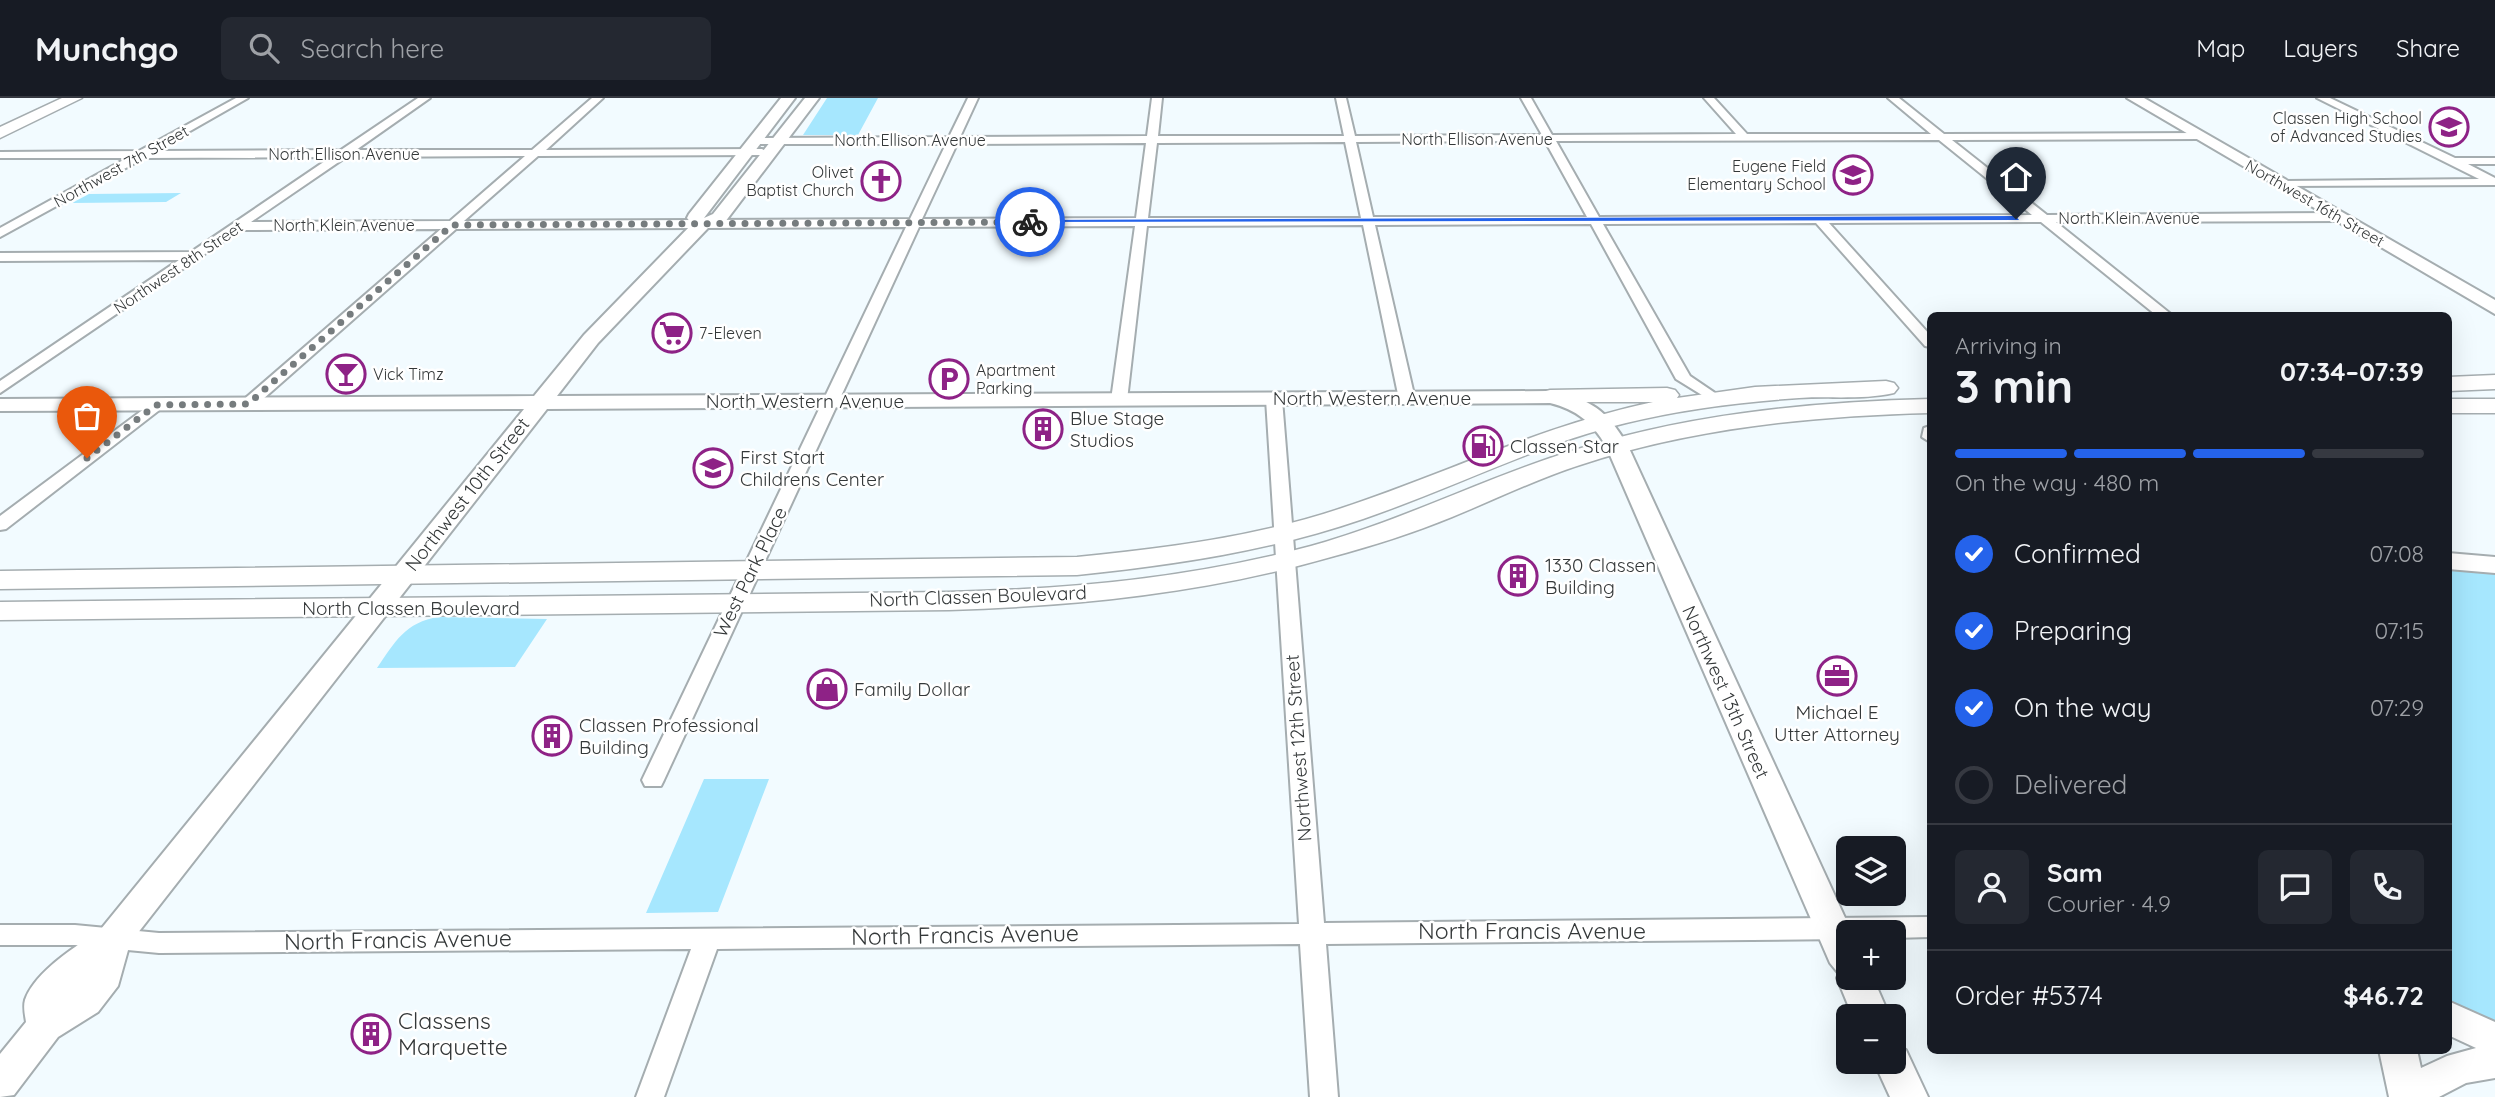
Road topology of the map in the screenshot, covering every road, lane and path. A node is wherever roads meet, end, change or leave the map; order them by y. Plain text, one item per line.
1 (48, 98) edge
2 (74, 98) edge
3 (243, 98) edge
4 (425, 98) edge
5 (598, 98) edge
6 (788, 98) edge
7 (812, 98) edge
8 (973, 98) edge
9 (1157, 98) edge
10 (1341, 98) edge
11 (1525, 98) edge
12 (1709, 98) edge
13 (1893, 98) edge
14 (2134, 98) edge
15 (2322, 98) edge
16 (0, 120) edge
17 (0, 133) edge
18 (1942, 136) junction
19 (2199, 136) junction
20 (1744, 137) junction
21 (1548, 138) junction
22 (1152, 139) junction
23 (1350, 139) junction
24 (953, 140) junction
25 (750, 146) junction
26 (776, 146) junction
27 (534, 153) junction
28 (142, 154) junction
29 (343, 154) junction
30 (0, 155) edge
31 (2495, 161) edge
32 (2453, 162) junction
33 (2495, 182) edge
34 (2281, 184) junction
35 (2339, 217) junction
36 (2044, 218) junction
37 (1595, 220) junction
38 (1820, 220) junction
39 (1368, 221) junction
40 (1141, 222) junction
41 (915, 223) junction
42 (702, 224) junction
43 (452, 225) junction
44 (239, 226) junction
45 (0, 233) edge
46 (195, 256) junction
47 (0, 257) edge
48 (2495, 308) edge
49 (2161, 312) edge
50 (1927, 340) edge
51 (2495, 382) edge
52 (2452, 384) edge
53 (1675, 387) junction
54 (1927, 387) edge
55 (0, 388) edge
56 (1720, 396) junction
57 (1550, 397) junction
58 (1407, 398) junction
59 (1274, 399) junction
60 (1119, 400) junction
61 (832, 401) junction
62 (540, 402) junction
63 (248, 404) junction
64 (0, 405) edge
65 (156, 405) junction
66 (1927, 406) edge
67 (2452, 406) edge
68 (2495, 406) edge
69 (1610, 434) junction
70 (0, 525) edge
71 (1283, 533) junction
72 (1284, 561) junction
73 (2452, 561) edge
74 (2495, 565) edge
75 (751, 571) junction
76 (404, 573) junction
77 (0, 580) edge
78 (735, 603) junction
79 (380, 608) junction
80 (0, 611) edge
81 (653, 780) dead end
82 (1927, 926) edge
83 (1832, 929) junction
84 (1312, 932) junction
85 (0, 935) edge
86 (708, 937) junction
87 (1836, 938) edge
88 (113, 939) junction
89 (2452, 1019) edge
90 (2495, 1040) edge
91 (2399, 1054) edge
92 (2495, 1060) edge
93 (1898, 1074) edge
94 (0, 1083) edge
95 (2408, 1095) edge
96 (650, 1097) edge
97 (1324, 1097) edge
98 (1909, 1097) edge

1 - 16 main road
2 - 17 main road
3 - 28 street, Northwest 7th Street
4 - 29 street, Northwest 8th Street
5 - 27 street
6 - 25 main road, Northwest 10th Street
7 - 26 main road, Northwest 10th Street
8 - 24 street, West Park Place
9 - 22 street
10 - 23 street
11 - 21 street
12 - 20 street
13 - 18 street
14 - 19 main road, Northwest 16th Street
15 - 32 street
18 - 19 street, North Ellison Avenue
18 - 20 street, North Ellison Avenue
18 - 36 street
19 - 34 main road, Northwest 16th Street
20 - 21 street, North Ellison Avenue
21 - 23 street, North Ellison Avenue
21 - 37 street
22 - 23 street, North Ellison Avenue
22 - 24 street, North Ellison Avenue
22 - 40 street
23 - 39 street
24 - 26 street, North Ellison Avenue
24 - 41 street, West Park Place
25 - 26 street, North Ellison Avenue
25 - 27 street, North Ellison Avenue
25 - 42 main road, Northwest 10th Street
26 - 42 main road, Northwest 10th Street
27 - 29 street, North Ellison Avenue
27 - 43 street
28 - 29 street, North Ellison Avenue
28 - 30 street, North Ellison Avenue
28 - 45 street, Northwest 7th Street
29 - 44 street, Northwest 8th Street
31 - 32 street
32 - 33 street
33 - 34 street
34 - 35 main road, Northwest 16th Street
35 - 36 street, North Klein Avenue
35 - 48 main road, Northwest 16th Street
36 - 38 street, North Klein Avenue
36 - 49 street
37 - 38 street, North Klein Avenue
37 - 39 street, North Klein Avenue
37 - 53 street
38 - 50 street
39 - 40 street, North Klein Avenue
39 - 58 street
40 - 41 street, North Klein Avenue
40 - 60 street
41 - 42 street, North Klein Avenue
41 - 61 street, West Park Place
42 - 43 street, North Klein Avenue
42 - 62 main road, Northwest 10th Street
43 - 44 street, North Klein Avenue
43 - 63 street
44 - 46 street, Northwest 8th Street
46 - 47 street
46 - 55 street, Northwest 8th Street
51 - 52 main road
53 - 56 main road
53 - 57 main road
54 - 56 main road, North Classen Boulevard
56 - 69 main road, North Classen Boulevard
57 - 58 main road, North Western Avenue
57 - 69 main road, North Western Avenue
58 - 59 main road, North Western Avenue
59 - 60 main road, North Western Avenue
59 - 71 street, Northwest 12th Street
60 - 61 main road, North Western Avenue
61 - 62 main road, North Western Avenue
61 - 75 street, West Park Place
62 - 63 main road, North Western Avenue
62 - 76 main road, Northwest 10th Street
63 - 65 main road, North Western Avenue
64 - 65 main road, North Western Avenue
65 - 70 street
66 - 69 main road, North Classen Boulevard
67 - 68 main road
69 - 71 main road, North Classen Boulevard
69 - 72 main road, North Classen Boulevard
69 - 83 main road, Northwest 13th Street
71 - 72 street, Northwest 12th Street
71 - 75 main road, North Classen Boulevard
72 - 78 main road, North Classen Boulevard
72 - 84 street, Northwest 12th Street
73 - 74 main road
75 - 76 main road, North Classen Boulevard
75 - 78 street, West Park Place
76 - 77 main road, North Classen Boulevard
76 - 79 main road, Northwest 10th Street
78 - 79 main road, North Classen Boulevard
78 - 81 street, West Park Place
79 - 80 main road, North Classen Boulevard
79 - 88 main road, Northwest 10th Street
82 - 83 street, North Francis Avenue
83 - 84 street, North Francis Avenue
83 - 87 main road, Northwest 13th Street
84 - 86 street, North Francis Avenue
84 - 97 street, Northwest 12th Street
85 - 88 street, North Francis Avenue
86 - 88 street, North Francis Avenue
86 - 96 street
88 - 94 main road, Northwest 10th Street
89 - 90 main road
91 - 95 main road
92 - 95 main road
93 - 98 main road

